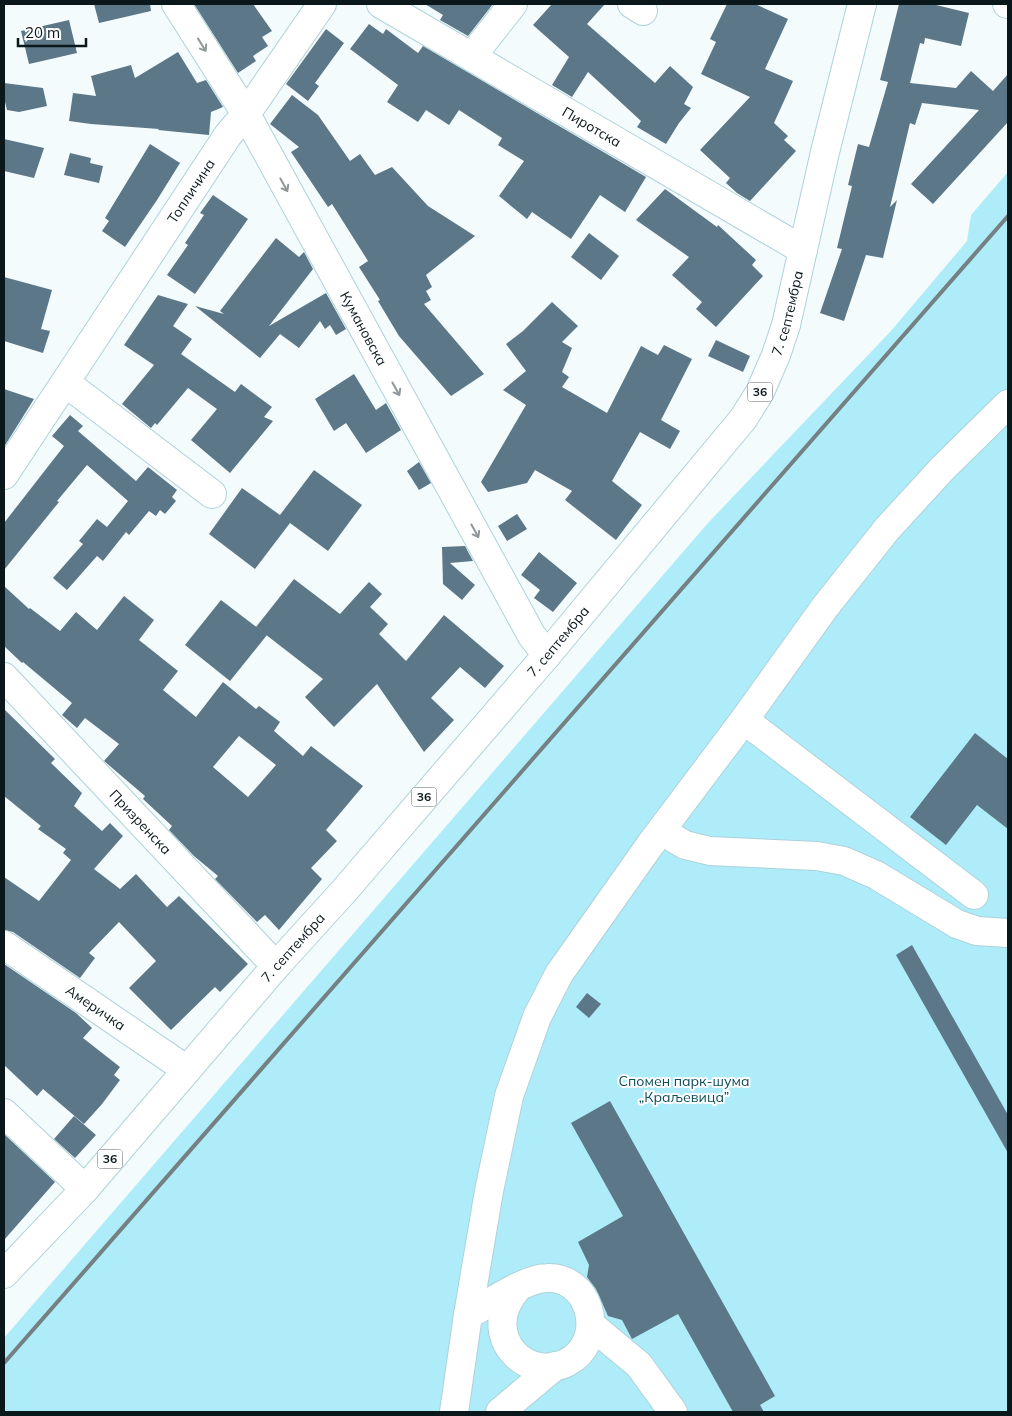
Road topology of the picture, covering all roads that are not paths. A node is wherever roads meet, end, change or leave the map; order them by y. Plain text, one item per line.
1 (176, 4) edge
2 (322, 4) edge
3 (381, 4) edge
4 (513, 4) edge
5 (862, 4) edge
6 (472, 56) junction
7 (246, 114) junction
8 (802, 250) junction
9 (66, 383) junction
10 (1008, 404) edge
11 (4, 476) edge
12 (212, 494) dead end
13 (547, 655) junction
14 (4, 676) edge
15 (744, 720) junction
16 (661, 831) junction
17 (974, 894) dead end
18 (1008, 933) edge
19 (4, 945) edge
20 (276, 966) junction
21 (188, 1070) junction
22 (4, 1113) edge
23 (85, 1189) junction
24 (4, 1274) edge
25 (517, 1289) junction
26 (468, 1315) junction
27 (591, 1325) junction
28 (555, 1366) junction
29 (454, 1412) edge
30 (500, 1412) edge
31 (673, 1412) edge

1 -> 7 street, Кумановска
2 - 7 street, Топличина
3 - 6 street, Пиротска
4 - 6 street
5 - 8 street, 7. септембра / 36
6 - 8 street, Пиротска
7 - 9 street, Топличина
7 -> 13 street, Кумановска
8 - 13 street, 7. септембра / 36
9 - 11 street, Топличина
9 - 12 street
10 - 15 street
13 - 20 street, 7. септембра / 36
14 - 20 street, Призренска
15 - 16 street
15 - 17 street
16 - 18 street
16 - 26 street
19 - 21 street, Америчка
20 - 21 street, 7. септембра / 36
21 - 23 street, 7. септембра / 36
22 - 23 street
23 - 24 street, 7. септембра / 36
25 - 26 street
25 - 27 street
25 - 28 street
26 - 29 street
27 - 28 street
27 - 31 street
28 - 30 street

